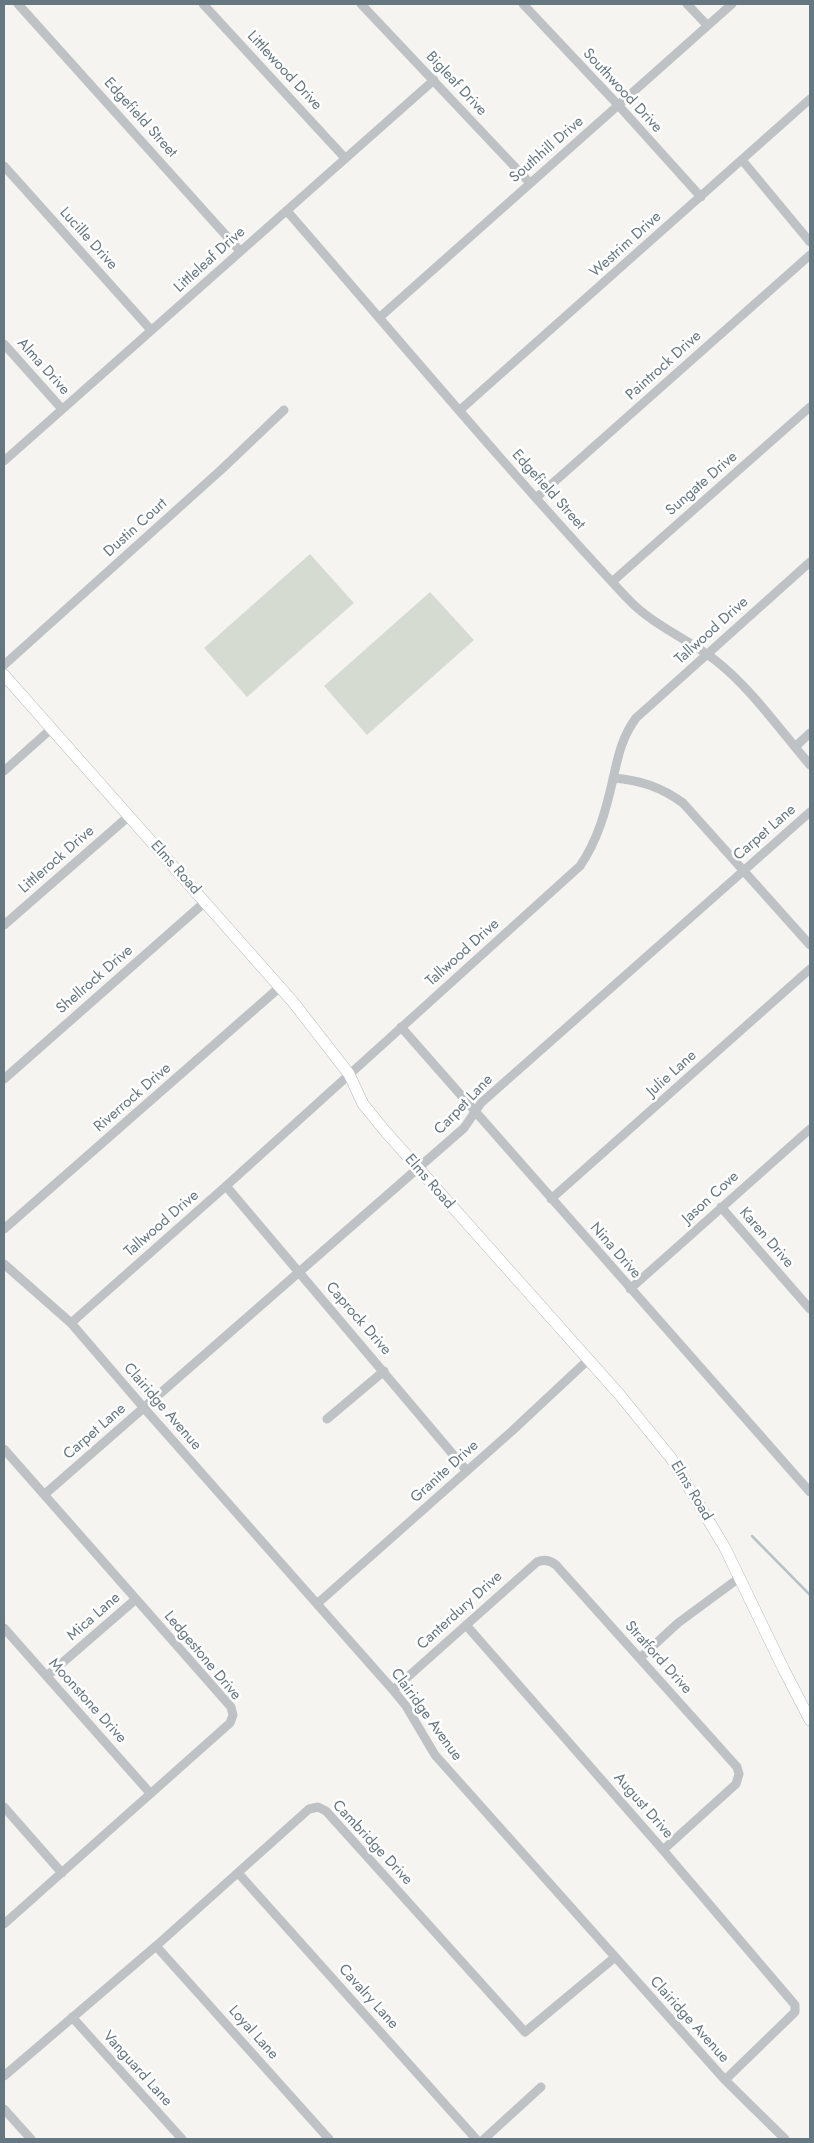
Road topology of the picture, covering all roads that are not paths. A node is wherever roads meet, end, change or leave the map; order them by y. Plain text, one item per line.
1 (18, 4) edge
2 (203, 4) edge
3 (361, 4) edge
4 (523, 4) edge
5 (687, 4) edge
6 (732, 4) edge
7 (707, 25) junction
8 (434, 80) junction
9 (810, 100) edge
10 (618, 106) junction
11 (344, 157) junction
12 (742, 160) junction
13 (4, 166) edge
14 (530, 183) junction
15 (701, 197) junction
16 (287, 211) junction
17 (810, 242) edge
18 (240, 251) junction
19 (810, 255) edge
20 (380, 317) junction
21 (151, 330) junction
22 (4, 344) edge
23 (810, 407) edge
24 (62, 409) junction
25 (284, 410) dead end
26 (460, 410) junction
27 (4, 461) edge
28 (536, 498) junction
29 (810, 562) edge
30 (613, 581) junction
31 (707, 654) junction
32 (4, 665) edge
33 (4, 675) edge
34 (52, 729) junction
35 (810, 733) edge
36 (795, 747) junction
37 (810, 765) edge
38 (4, 771) edge
39 (613, 778) junction
40 (810, 812) edge
41 (129, 816) junction
42 (744, 870) junction
43 (205, 902) junction
44 (4, 925) edge
45 (810, 945) edge
46 (810, 969) edge
47 (280, 987) junction
48 (401, 1027) junction
49 (349, 1074) junction
50 (4, 1080) edge
51 (475, 1112) junction
52 (810, 1129) edge
53 (417, 1169) junction
54 (226, 1186) junction
55 (551, 1199) junction
56 (722, 1207) junction
57 (4, 1229) edge
58 (4, 1264) edge
59 (298, 1271) junction
60 (630, 1288) junction
61 (810, 1309) edge
62 (71, 1323) junction
63 (588, 1360) junction
64 (384, 1371) junction
65 (144, 1408) junction
66 (327, 1419) dead end
67 (4, 1449) edge
68 (467, 1471) junction
69 (810, 1492) edge
70 (45, 1494) junction
71 (549, 1560) joint
72 (739, 1578) junction
73 (136, 1599) junction
74 (318, 1603) junction
75 (466, 1625) junction
76 (4, 1628) edge
77 (640, 1658) junction
78 (46, 1676) junction
79 (393, 1690) junction
80 (810, 1720) edge
81 (150, 1793) junction
82 (4, 1807) edge
83 (663, 1850) junction
84 (62, 1873) junction
85 (238, 1874) junction
86 (4, 1924) edge
87 (156, 1946) junction
88 (614, 1958) junction
89 (72, 2017) junction
90 (4, 2076) edge
91 (725, 2080) junction
92 (541, 2087) dead end
93 (4, 2109) edge
94 (31, 2139) edge
95 (182, 2139) edge
96 (329, 2139) edge
97 (476, 2139) edge
98 (484, 2139) edge
99 (785, 2139) edge

1 - 18 street, Edgefield Street
2 - 11 street, Littlewood Drive
3 - 8 street, Bigleaf Drive
4 - 10 street, Southwood Drive
5 - 7 street
6 - 7 street, Southhill Drive
7 - 10 street, Southhill Drive
8 - 11 street, Littleleaf Drive
8 - 14 street, Bigleaf Drive
9 - 12 street, Westrim Drive
10 - 14 street, Southhill Drive
10 - 15 street, Southwood Drive
11 - 16 street, Littleleaf Drive
12 - 15 street, Westrim Drive
12 - 17 street
13 - 21 street, Lucille Drive
14 - 20 street, Southhill Drive
15 - 26 street, Westrim Drive
16 - 18 street, Littleleaf Drive
16 - 20 street, Edgefield Street
18 - 21 street, Littleleaf Drive
19 - 28 street, Paintrock Drive
20 - 26 street, Edgefield Street
21 - 24 street, Littleleaf Drive
22 - 24 street, Alma Drive
23 - 30 street, Sungate Drive
24 - 27 street, Littleleaf Drive
25 - 32 street, Dustin Court
26 - 28 street, Edgefield Street
28 - 30 street, Edgefield Street
29 - 31 street, Tallwood Drive
30 - 31 street, Edgefield Street
31 - 36 street, Edgefield Street
31 - 39 street, Tallwood Drive
33 - 34 main road, Elms Road
34 - 38 street
34 - 41 main road, Elms Road
35 - 36 street
36 - 37 street, Edgefield Street
39 - 42 street
39 - 48 street, Tallwood Drive
40 - 42 street, Carpet Lane
41 - 43 main road, Elms Road
41 - 44 street, Littlerock Drive
42 - 45 street
42 - 51 street, Carpet Lane
43 - 47 main road, Elms Road
43 - 50 street, Shellrock Drive
46 - 55 street, Julie Lane
47 - 49 main road, Elms Road
47 - 57 street, Riverrock Drive
48 - 49 street, Tallwood Drive
48 - 51 street, Nina Drive
49 - 53 main road, Elms Road
49 - 54 street, Tallwood Drive
51 - 53 street, Carpet Lane
51 - 55 street, Nina Drive
52 - 56 street, Jason Cove
53 - 59 street, Carpet Lane
53 - 63 main road, Elms Road
54 - 59 street, Caprock Drive
54 - 62 street, Tallwood Drive
55 - 60 street, Nina Drive
56 - 60 street, Jason Cove
56 - 61 street, Karen Drive
58 - 62 street, Clairidge Avenue
59 - 64 street, Caprock Drive
59 - 65 street, Carpet Lane
60 - 69 street, Nina Drive
62 - 65 street, Clairidge Avenue
63 - 68 street, Granite Drive
63 - 72 main road, Elms Road
64 - 66 street
64 - 68 street, Caprock Drive
65 - 70 street, Carpet Lane
65 - 74 street, Clairidge Avenue
67 - 70 street, Ledgestone Drive
68 - 74 street, Granite Drive
70 - 73 street, Ledgestone Drive
71 - 75 street, Canterdury Drive
71 - 77 street, Stratford Drive
72 - 77 street
72 - 80 main road, Elms Road
73 - 78 street, Mica Lane
73 - 81 street, Ledgestone Drive
74 - 79 street, Clairidge Avenue
75 - 79 street, Canterdury Drive
75 - 83 street, August Drive
76 - 78 street, Moonstone Drive
77 - 83 street, Stratford Drive
78 - 81 street, Moonstone Drive
79 - 88 street, Clairidge Avenue
81 - 84 street, Ledgestone Drive
82 - 84 street
83 - 91 street, August Drive
84 - 86 street, Ledgestone Drive
85 - 87 street, Cambridge Drive
85 - 88 street, Cambridge Drive
85 - 97 street, Cavalry Lane
87 - 89 street, Cambridge Drive
87 - 96 street, Loyal Lane
88 - 91 street, Clairidge Avenue
89 - 90 street, Cambridge Drive
89 - 95 street, Vanguard Lane
91 - 99 street, Clairidge Avenue
92 - 98 street
93 - 94 street

